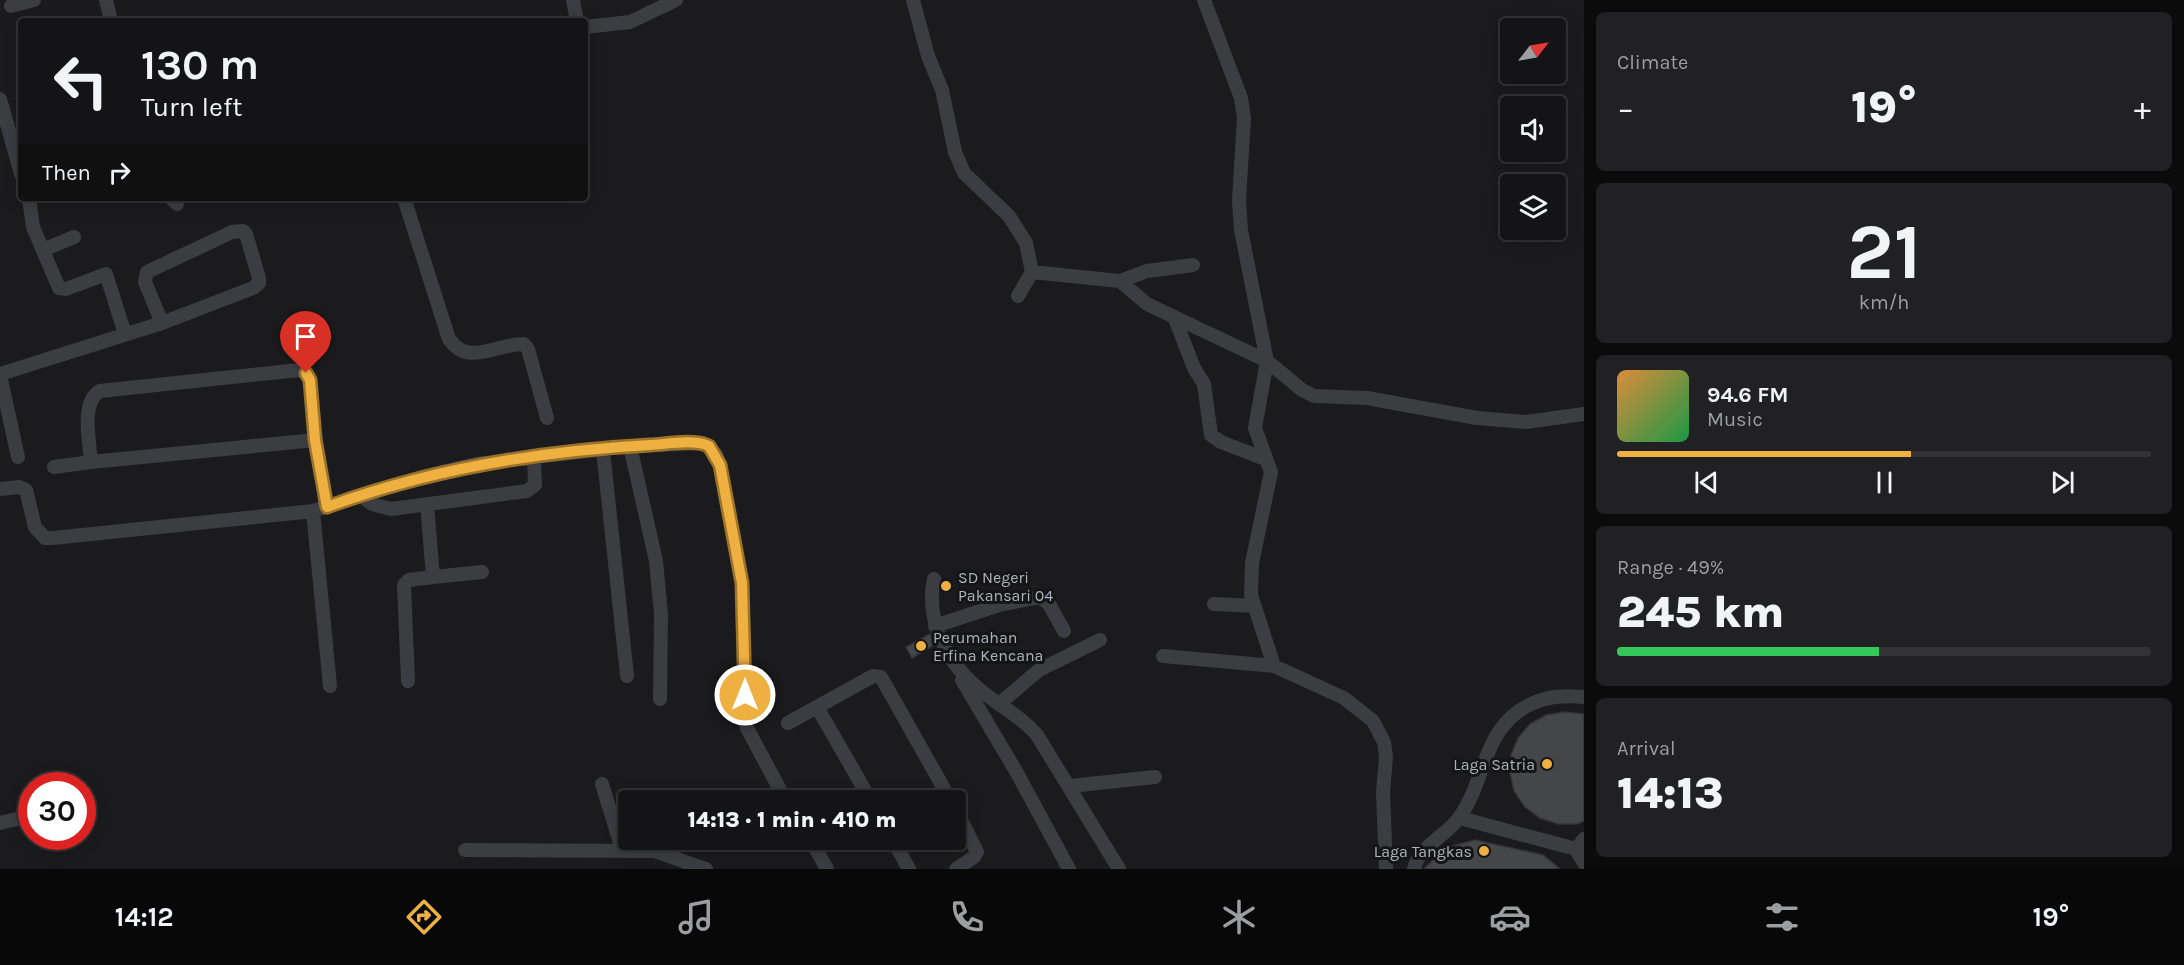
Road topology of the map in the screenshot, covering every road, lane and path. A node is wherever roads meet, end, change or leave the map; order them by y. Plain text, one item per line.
1 (34, 0) edge
2 (106, 0) edge
3 (573, 0) edge
4 (676, 0) edge
5 (913, 0) edge
6 (1204, 0) edge
7 (8, 7) edge
8 (110, 18) edge
9 (576, 18) edge
10 (588, 27) edge
11 (0, 99) edge
12 (14, 126) edge
13 (18, 153) edge
14 (29, 201) edge
15 (405, 201) edge
16 (74, 237) dead end
17 (43, 250) junction
18 (1193, 265) dead end
19 (1032, 272) junction
20 (1120, 281) junction
21 (1018, 297) dead end
22 (1175, 319) junction
23 (162, 322) junction
24 (124, 334) junction
25 (1267, 361) junction
26 (0, 374) edge
27 (1584, 414) edge
28 (547, 418) dead end
29 (315, 440) junction
30 (630, 446) junction
31 (603, 450) junction
32 (18, 457) dead end
33 (534, 458) junction
34 (1265, 459) junction
35 (91, 462) junction
36 (54, 467) dead end
37 (0, 489) edge
38 (360, 495) junction
39 (427, 504) junction
40 (320, 509) junction
41 (482, 572) dead end
42 (434, 577) junction
43 (934, 579) dead end
44 (1214, 604) dead end
45 (1254, 606) junction
46 (932, 627) junction
47 (1064, 631) dead end
48 (1100, 640) dead end
49 (1163, 656) dead end
50 (1274, 666) junction
51 (627, 676) dead end
52 (408, 681) dead end
53 (330, 686) dead end
54 (1584, 697) edge
55 (660, 699) dead end
56 (999, 704) junction
57 (817, 707) junction
58 (788, 723) dead end
59 (1155, 777) dead end
60 (602, 784) dead end
61 (1070, 786) junction
62 (780, 790) edge
63 (865, 790) edge
64 (945, 790) edge
65 (1460, 818) junction
66 (17, 819) dead end
67 (0, 823) edge
68 (966, 830) edge
69 (618, 836) edge
70 (1580, 844) edge
71 (618, 849) edge
72 (465, 850) dead end
73 (638, 850) edge
74 (659, 850) edge
75 (817, 850) edge
76 (899, 850) edge
77 (654, 851) junction
78 (1584, 863) edge
79 (706, 869) edge
80 (827, 869) edge
81 (909, 869) edge
82 (956, 869) edge
83 (1069, 869) edge
84 (1119, 869) edge
85 (1386, 869) edge
86 (1414, 869) edge

1 - 7 street
2 - 8 street
3 - 9 street
4 - 10 street
5 - 19 street
6 - 25 street
11 - 12 street
12 - 13 street
14 - 17 street
15 - 28 street
16 - 17 street
17 - 24 street
18 - 20 street
19 - 20 street
19 - 21 street
20 - 22 street
22 - 25 street
22 - 34 street
23 - 23 street
23 - 24 street
24 - 26 street
25 - 27 street
25 - 34 street
26 - 32 street
29 - 35 street
29 - 35 street
29 - 40 street
30 - 31 street
30 - 55 street
30 - 62 street
31 - 33 street
31 - 51 street
33 - 38 street
33 - 39 street
34 - 45 street
35 - 36 street
37 - 40 street
38 - 39 street
38 - 40 street
39 - 42 street
40 - 53 street
41 - 42 street
42 - 52 street
43 - 46 street
44 - 45 street
45 - 50 street
46 - 47 street
46 - 56 street
46 - 83 street
48 - 56 street
49 - 50 street
50 - 85 street
54 - 65 street
56 - 61 street
57 - 58 street
57 - 63 street
57 - 64 street
59 - 61 street
60 - 69 street
61 - 84 street
65 - 70 street
65 - 86 street
66 - 67 street
68 - 82 street
70 - 78 street
71 - 72 street
73 - 77 street
74 - 77 street
75 - 80 street
76 - 81 street
77 - 79 street

